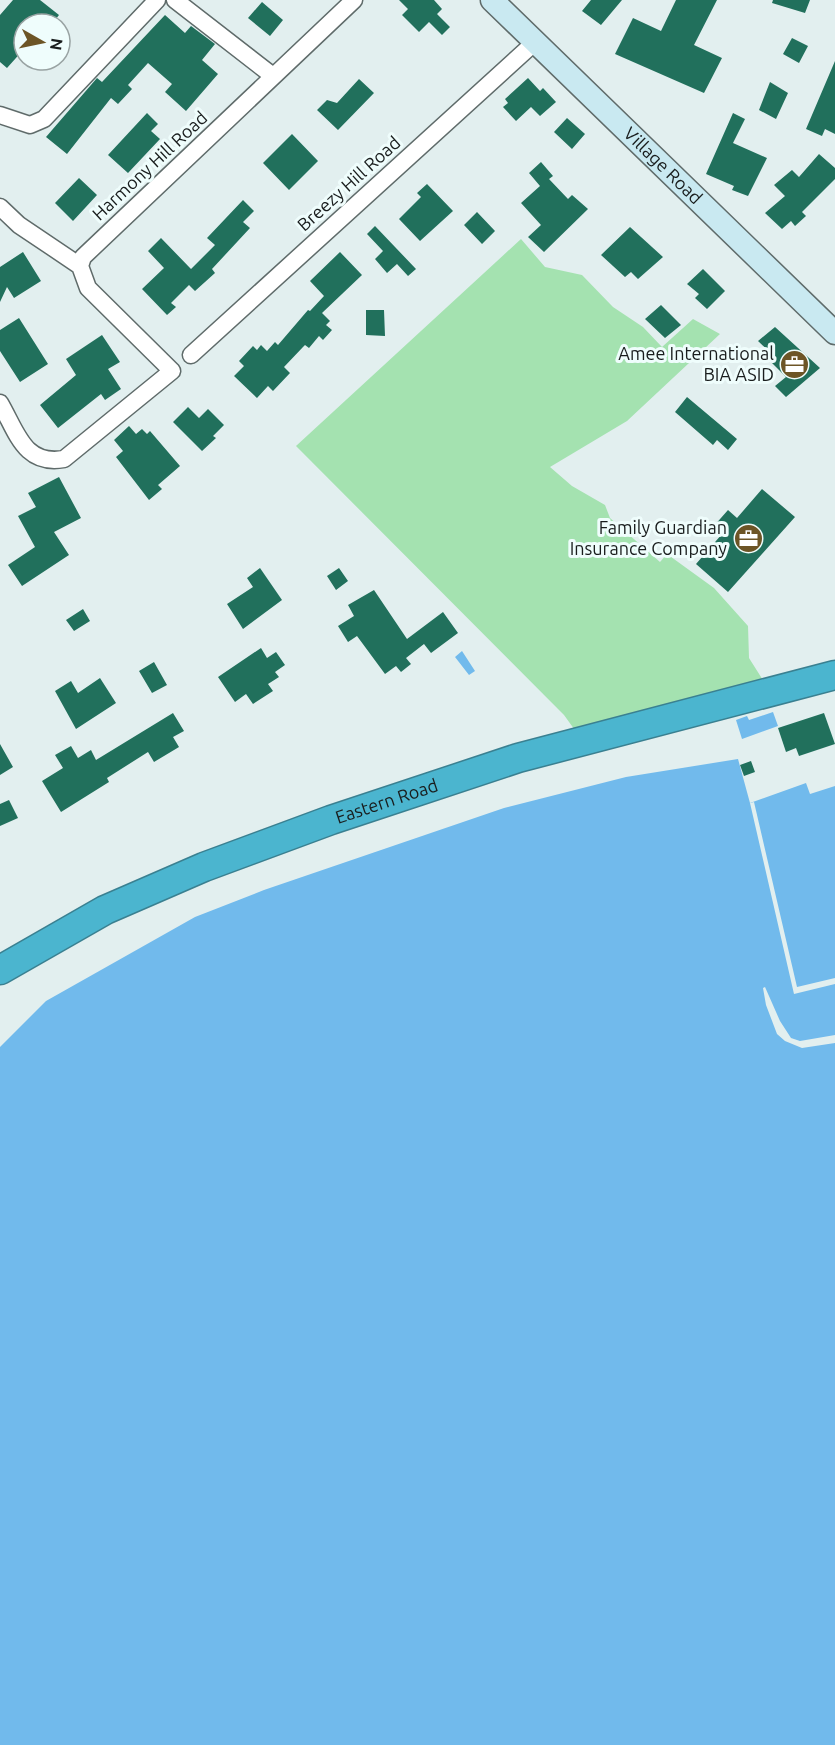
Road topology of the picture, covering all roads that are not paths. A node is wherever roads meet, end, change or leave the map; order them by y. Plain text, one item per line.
1 (157, 0) edge
2 (175, 0) edge
3 (354, 0) edge
4 (492, 0) edge
5 (534, 43) junction
6 (273, 76) junction
7 (0, 115) edge
8 (0, 207) edge
9 (80, 266) junction
10 (835, 333) edge
11 (191, 355) dead end
12 (0, 403) edge
13 (835, 654) edge
14 (835, 675) edge
15 (794, 687) junction
16 (0, 970) edge

1 - 7 street
2 - 6 street
3 - 6 street, Harmony Hill Road
4 - 5 main road, Village Road
5 - 10 main road, Village Road
5 - 11 street, Breezy Hill Road
6 - 9 street, Harmony Hill Road
8 - 9 street
9 - 12 street
13 - 15 highway
14 - 15 highway, Eastern Road
15 - 16 highway, Eastern Road

